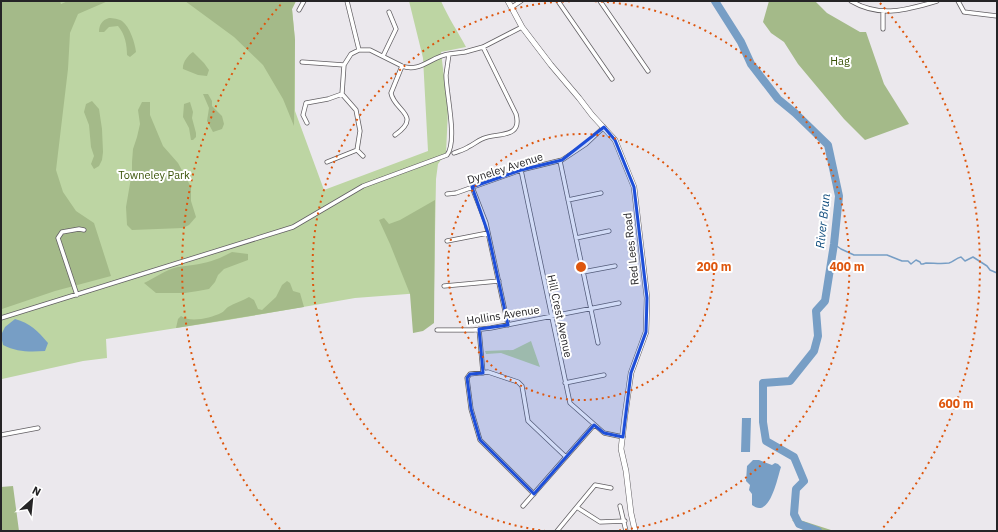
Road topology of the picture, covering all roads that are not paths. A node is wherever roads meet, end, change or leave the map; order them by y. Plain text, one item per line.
1 (304, 1) edge
2 (347, 1) edge
3 (508, 1) edge
4 (521, 1) edge
5 (558, 1) edge
6 (600, 1) edge
7 (851, 1) edge
8 (937, 1) edge
9 (958, 1) edge
10 (932, 2) edge
11 (512, 7) junction
12 (993, 9) dead end
13 (299, 10) dead end
14 (883, 11) junction
15 (389, 12) dead end
16 (995, 15) edge
17 (522, 27) junction
18 (883, 29) dead end
19 (483, 47) junction
20 (359, 50) junction
21 (449, 54) junction
22 (383, 56) junction
23 (302, 62) dead end
24 (344, 65) junction
25 (402, 66) junction
26 (648, 71) dead end
27 (612, 79) dead end
28 (342, 94) junction
29 (307, 123) dead end
30 (604, 127) junction
31 (395, 135) dead end
32 (357, 150) junction
33 (454, 153) dead end
34 (363, 156) dead end
35 (560, 160) junction
36 (327, 162) dead end
37 (521, 170) junction
38 (472, 187) junction
39 (601, 192) dead end
40 (447, 194) dead end
41 (568, 200) junction
42 (84, 230) dead end
43 (609, 231) dead end
44 (488, 233) junction
45 (576, 238) junction
46 (447, 241) dead end
47 (615, 266) dead end
48 (583, 272) junction
49 (499, 281) junction
50 (444, 286) dead end
51 (77, 295) junction
52 (618, 303) dead end
53 (591, 308) junction
54 (551, 317) junction
55 (1, 318) edge
56 (508, 325) junction
57 (479, 329) junction
58 (437, 330) dead end
59 (598, 343) dead end
60 (484, 373) junction
61 (604, 375) dead end
62 (565, 383) junction
63 (594, 425) junction
64 (38, 428) dead end
65 (1, 435) edge
66 (623, 437) junction
67 (566, 457) junction
68 (611, 488) dead end
69 (534, 494) junction
70 (523, 506) dead end
71 (620, 506) dead end
72 (578, 508) junction
73 (624, 521) junction
74 (557, 531) edge
75 (626, 531) edge
76 (635, 531) edge

1 - 13 street
2 - 20 street
3 - 11 street, Red Lees Road
4 - 11 street
5 - 27 street
6 - 26 street
7 - 14 street
8 - 10 street
9 - 16 street
10 - 14 street
11 - 17 street, Red Lees Road
12 - 16 street
14 - 18 street
15 - 22 street
17 - 19 street
17 - 30 street, Red Lees Road
19 - 21 street
19 - 33 street
20 - 22 street
20 - 24 street
21 - 25 street
21 - 51 street
22 - 25 street
23 - 24 street
24 - 28 street
25 - 31 street
28 - 29 street
28 - 32 street
30 - 35 street, Dyneley Avenue
30 - 66 street, Red Lees Road
32 - 34 street
32 - 36 street
35 - 37 street, Dyneley Avenue
35 - 41 street
37 - 38 street, Dyneley Avenue
37 - 54 street, Hill Crest Avenue
38 - 40 street, Dyneley Avenue
38 - 44 street
39 - 41 street
41 - 45 street
42 - 51 street
43 - 45 street
44 - 46 street
44 - 49 street
45 - 48 street
47 - 48 street
48 - 53 street
49 - 50 street
49 - 56 street
51 - 55 street
52 - 53 street, Hollins Avenue
53 - 54 street, Hollins Avenue
53 - 59 street
54 - 56 street, Hollins Avenue
54 - 62 street, Hill Crest Avenue
56 - 57 street, Hollins Avenue
57 - 58 street, Hollins Avenue
57 - 60 street
60 - 67 street
60 - 69 street
61 - 62 street
62 - 63 street, Hill Crest Avenue
63 - 66 street, Hill Crest Avenue
63 - 67 street
64 - 65 street
66 - 76 street, Red Lees Road
67 - 69 street
68 - 72 street
69 - 70 street
71 - 73 street
72 - 73 street
72 - 74 street
73 - 75 street

